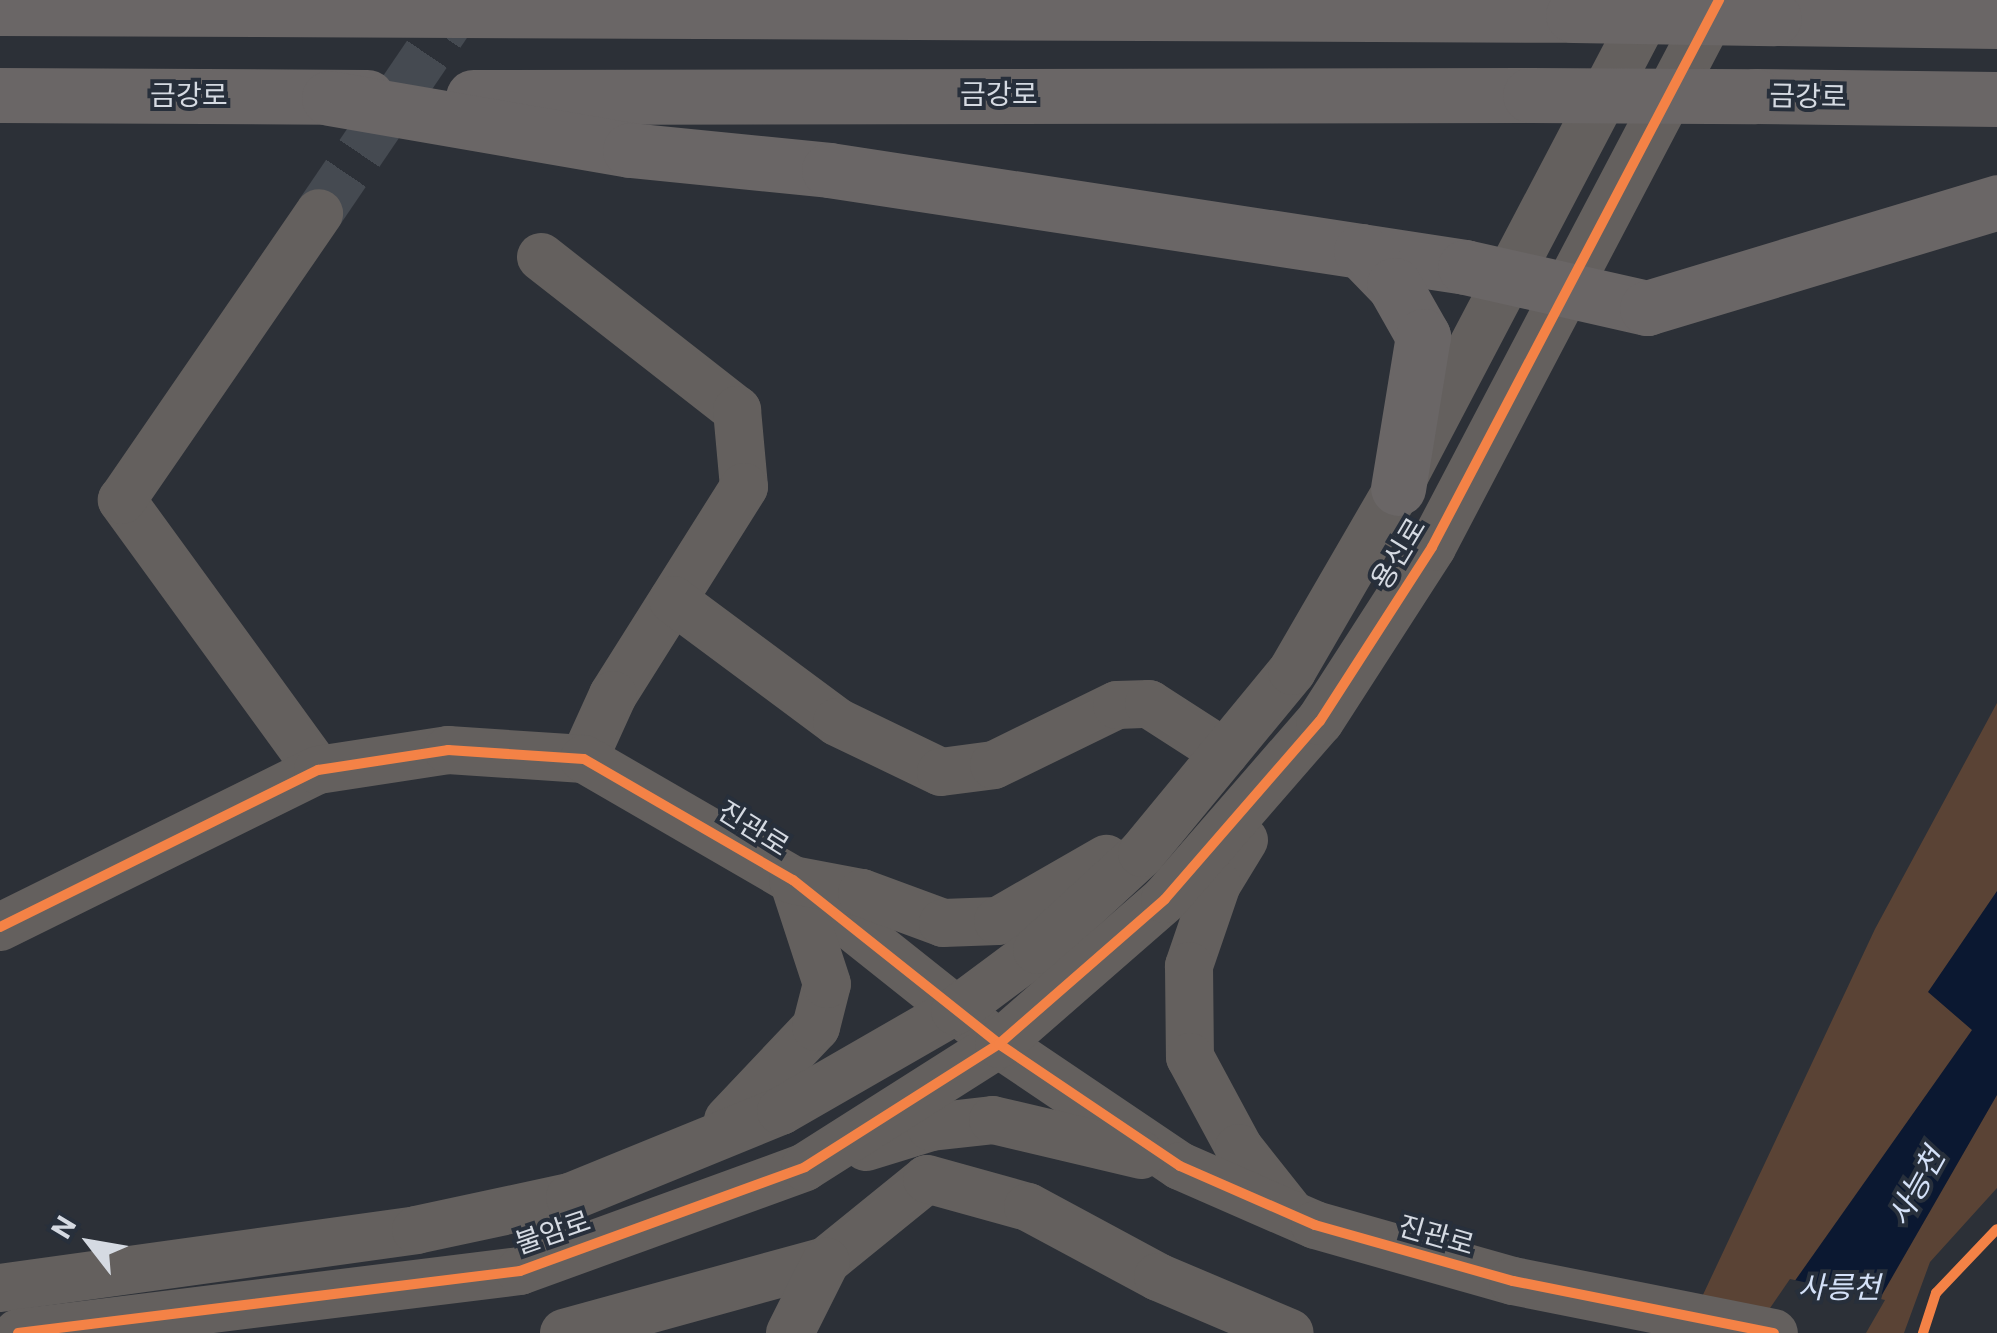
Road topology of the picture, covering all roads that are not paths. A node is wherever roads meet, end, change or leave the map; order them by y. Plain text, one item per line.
1 (665, 0) edge
2 (1654, 0) edge
3 (1719, 0) edge
4 (0, 8) edge
5 (612, 8) junction
6 (1997, 21) edge
7 (0, 95) edge
8 (329, 98) junction
9 (1997, 99) edge
10 (1997, 202) edge
11 (319, 213) tunnel mouth
12 (1361, 252) junction
13 (540, 257) dead end
14 (1507, 276) junction
15 (1566, 294) junction
16 (1398, 488) junction
17 (673, 600) junction
18 (1320, 721) junction
19 (1225, 753) junction
20 (584, 759) junction
21 (318, 770) junction
22 (1184, 802) junction
23 (793, 880) junction
24 (0, 927) edge
25 (955, 1011) junction
26 (999, 1044) junction
27 (704, 1143) junction
28 (806, 1166) junction
29 (1180, 1166) junction
30 (1291, 1214) junction
31 (826, 1262) junction
32 (0, 1288) edge
33 (18, 1333) edge
34 (564, 1333) edge
35 (790, 1333) edge
36 (1290, 1333) edge
37 (1774, 1333) edge

1 - 5 highway
2 - 14 street
3 - 15 street, 용신로
4 - 5 highway
5 - 6 highway, bridge
7 - 8 highway, 금강로
8 - 9 highway, 금강로, bridge
8 - 12 highway
10 - 15 highway
11 - 21 street
12 - 14 highway
12 - 16 highway
13 - 17 street
14 - 15 highway
14 - 16 street
15 - 18 street, 용신로
16 - 19 street
17 - 19 street
17 - 20 street
18 - 26 street, 용신로
18 - 30 street
19 - 22 street
20 - 21 street, 진관로
20 - 23 street, 진관로
21 - 24 street, 진관로
22 - 23 street
22 - 25 street, 불암로
23 - 25 street, 진관로
23 - 27 street
25 - 26 street, 진관로
25 - 27 street, 불암로
26 - 28 street, 불암로
26 - 29 street, 진관로
27 - 32 street, 불암로
28 - 29 street
28 - 33 street, 불암로
29 - 30 street, 진관로
30 - 37 street, 진관로
31 - 34 street
31 - 35 street
31 - 36 street

